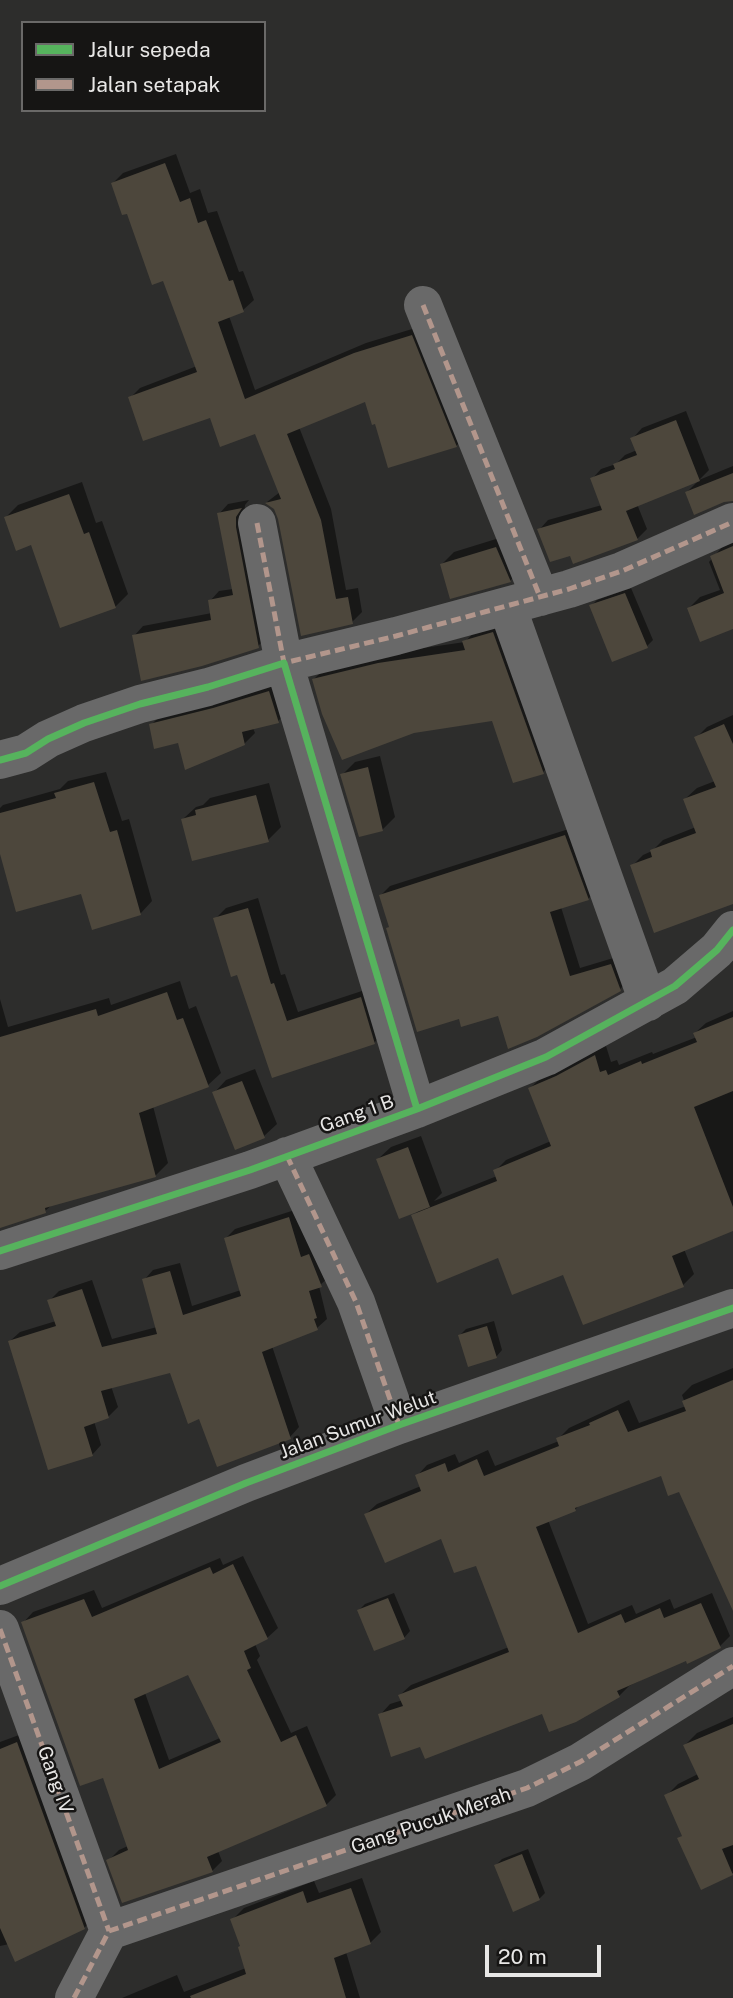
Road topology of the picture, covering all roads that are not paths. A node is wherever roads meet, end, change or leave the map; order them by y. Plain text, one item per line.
1 (423, 305) dead end
2 (733, 522) edge
3 (257, 523) dead end
4 (524, 601) junction
5 (284, 663) junction
6 (0, 760) edge
7 (733, 930) edge
8 (648, 1002) junction
9 (417, 1109) junction
10 (287, 1156) junction
11 (0, 1251) edge
12 (733, 1308) edge
13 (399, 1425) junction
14 (0, 1586) edge
15 (0, 1629) edge
16 (733, 1666) edge
17 (109, 1931) junction
18 (74, 1998) edge

1 - 4 street
2 - 4 street
3 - 5 street
4 - 5 street
4 - 8 street
5 - 6 street
5 - 9 street
7 - 8 street, Gang 1 B
8 - 9 street, Gang 1 B
9 - 10 street, Gang 1 B
10 - 11 street, Gang 1 B
10 - 13 street
12 - 13 street, Jalan Sumur Welut
13 - 14 street, Jalan Sumur Welut
15 - 17 street, Gang IV
16 - 17 street, Gang Pucuk Merah
17 - 18 street

